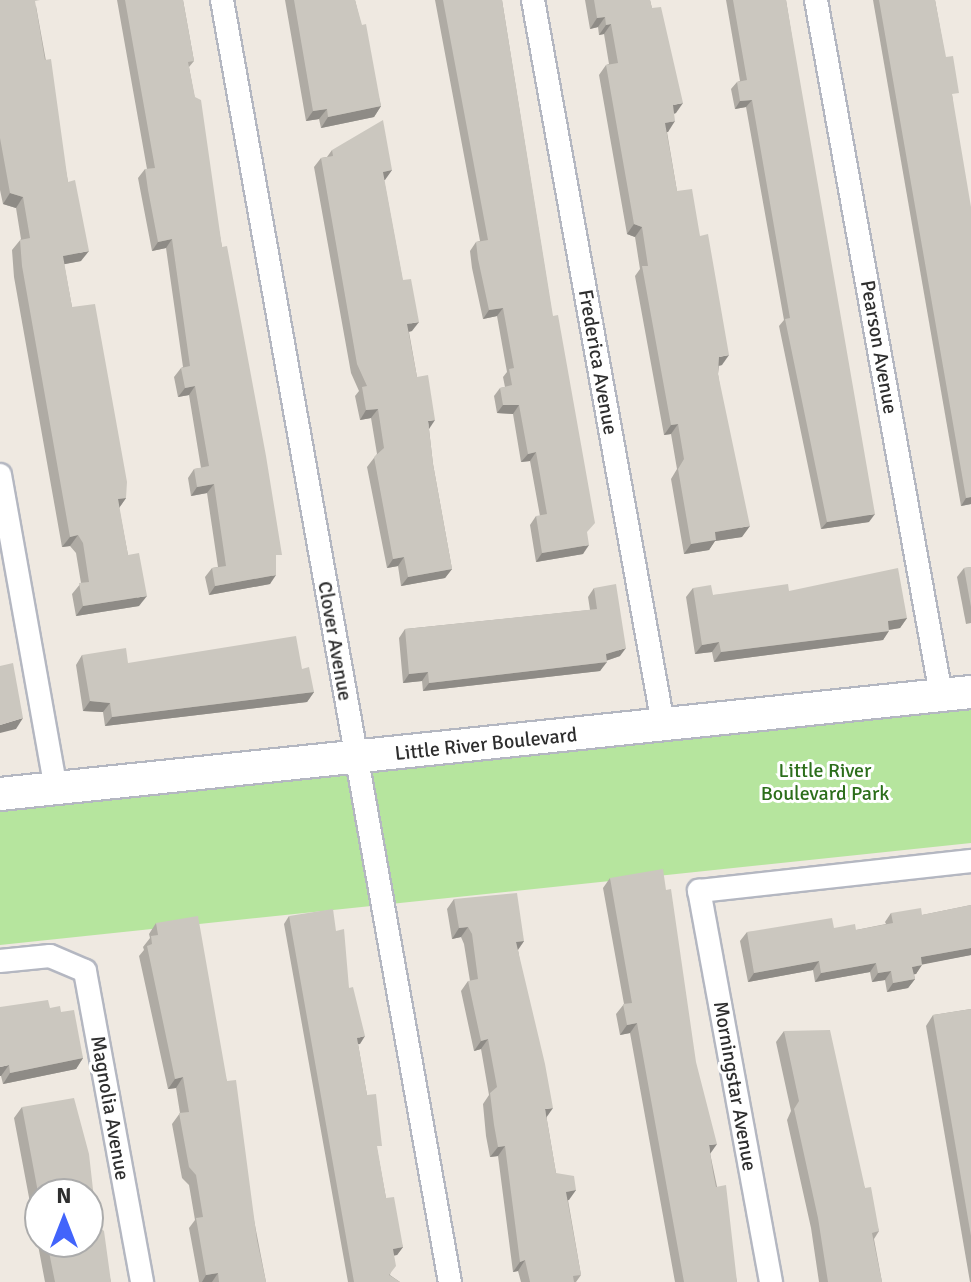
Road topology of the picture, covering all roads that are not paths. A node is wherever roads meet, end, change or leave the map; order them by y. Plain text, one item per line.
1 (222, 0) edge
2 (533, 0) edge
3 (816, 0) edge
4 (0, 475) edge
5 (956, 693) edge
6 (663, 724) junction
7 (356, 758) junction
8 (56, 788) junction
9 (0, 794) edge
10 (971, 861) edge
11 (0, 961) edge
12 (142, 1282) edge
13 (450, 1282) edge
14 (771, 1282) edge

1 - 7 street, Clover Avenue
2 - 6 street, Frederica Avenue
3 - 5 street, Pearson Avenue
4 - 8 street
5 - 6 street, Little River Boulevard
6 - 7 street, Little River Boulevard
7 - 8 street, Little River Boulevard
7 - 13 street, Clover Avenue
8 - 9 street, Little River Boulevard
10 - 14 street, Morningstar Avenue
11 - 12 street, Magnolia Avenue

